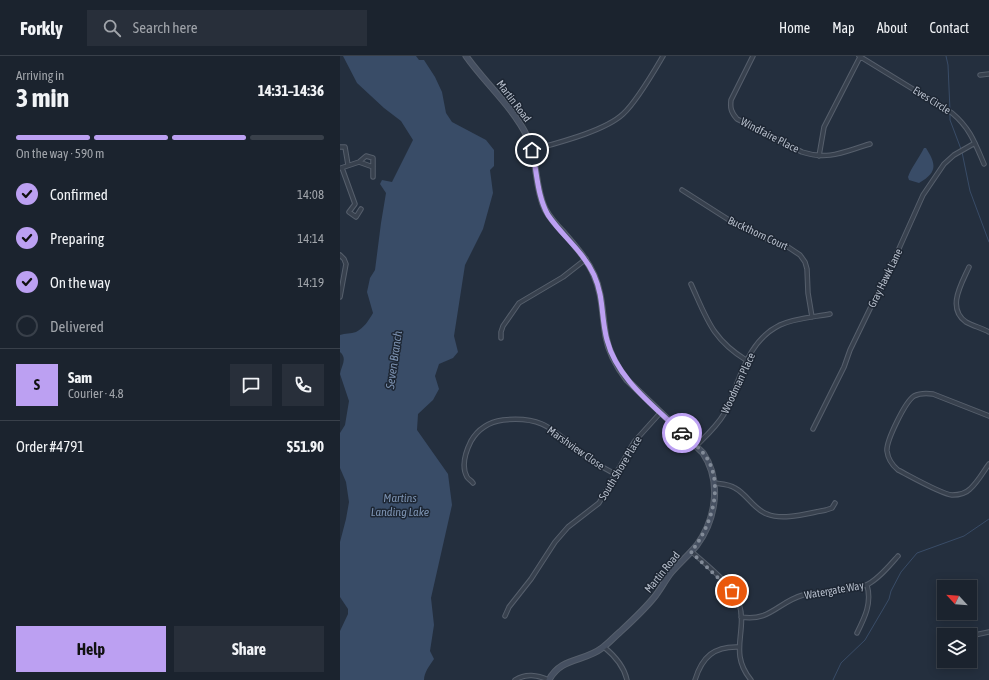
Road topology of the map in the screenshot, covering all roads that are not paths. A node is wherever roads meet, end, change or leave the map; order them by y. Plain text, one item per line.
1 (466, 56) edge
2 (663, 56) edge
3 (753, 56) edge
4 (859, 56) edge
5 (989, 74) edge
6 (980, 75) dead end
7 (975, 143) junction
8 (870, 144) dead end
9 (340, 147) edge
10 (532, 150) junction
11 (819, 156) junction
12 (340, 157) edge
13 (346, 157) junction
14 (359, 162) junction
15 (984, 164) dead end
16 (348, 165) junction
17 (373, 167) junction
18 (341, 168) edge
19 (342, 175) edge
20 (373, 177) dead end
21 (682, 190) dead end
22 (361, 209) dead end
23 (340, 255) edge
24 (586, 260) junction
25 (969, 267) dead end
26 (691, 284) dead end
27 (340, 297) edge
28 (830, 314) dead end
29 (812, 317) junction
30 (989, 332) edge
31 (501, 338) dead end
32 (746, 360) junction
33 (661, 412) junction
34 (989, 416) edge
35 (813, 429) dead end
36 (696, 446) junction
37 (989, 464) edge
38 (615, 474) junction
39 (473, 483) dead end
40 (714, 483) junction
41 (835, 503) dead end
42 (691, 552) junction
43 (898, 556) dead end
44 (867, 585) junction
45 (505, 616) dead end
46 (741, 617) junction
47 (989, 632) edge
48 (857, 633) dead end
49 (977, 635) edge
50 (604, 647) junction
51 (739, 647) junction
52 (515, 680) edge
53 (549, 680) edge
54 (627, 680) edge
55 (695, 680) edge
56 (751, 680) edge

1 - 10 street, Martin Road
2 - 10 street
3 - 11 street, Windfaire Place
4 - 7 street, Eves Circle
4 - 11 street
5 - 6 street
7 - 15 street, Eves Circle
7 - 35 street, Gray Hawk Lane
8 - 11 street, Windfaire Place
9 - 13 street
10 - 24 street, Martin Road
12 - 13 street
13 - 16 street
14 - 16 street
14 - 17 street
14 - 17 street
16 - 18 street
17 - 20 street
18 - 19 street
19 - 22 street
21 - 29 street, Buckthorn Court
23 - 27 street
24 - 31 street
24 - 33 street, Martin Road
25 - 30 street
26 - 32 street
28 - 29 street, Woodman Place
29 - 32 street, Woodman Place
32 - 36 street, Woodman Place
33 - 36 street, Martin Road
33 - 38 street, South Shore Place
34 - 37 street
36 - 40 street, Martin Road
38 - 39 street, Marshview Close
38 - 45 street, South Shore Place
40 - 41 street
40 - 42 street, Martin Road
42 - 46 street
42 - 50 street, Martin Road
43 - 44 street, Watergate Way
44 - 46 street, Watergate Way
44 - 48 street
46 - 51 street
47 - 49 street
50 - 53 street, Martin Road
50 - 54 street
51 - 55 street
51 - 56 street
52 - 53 street

